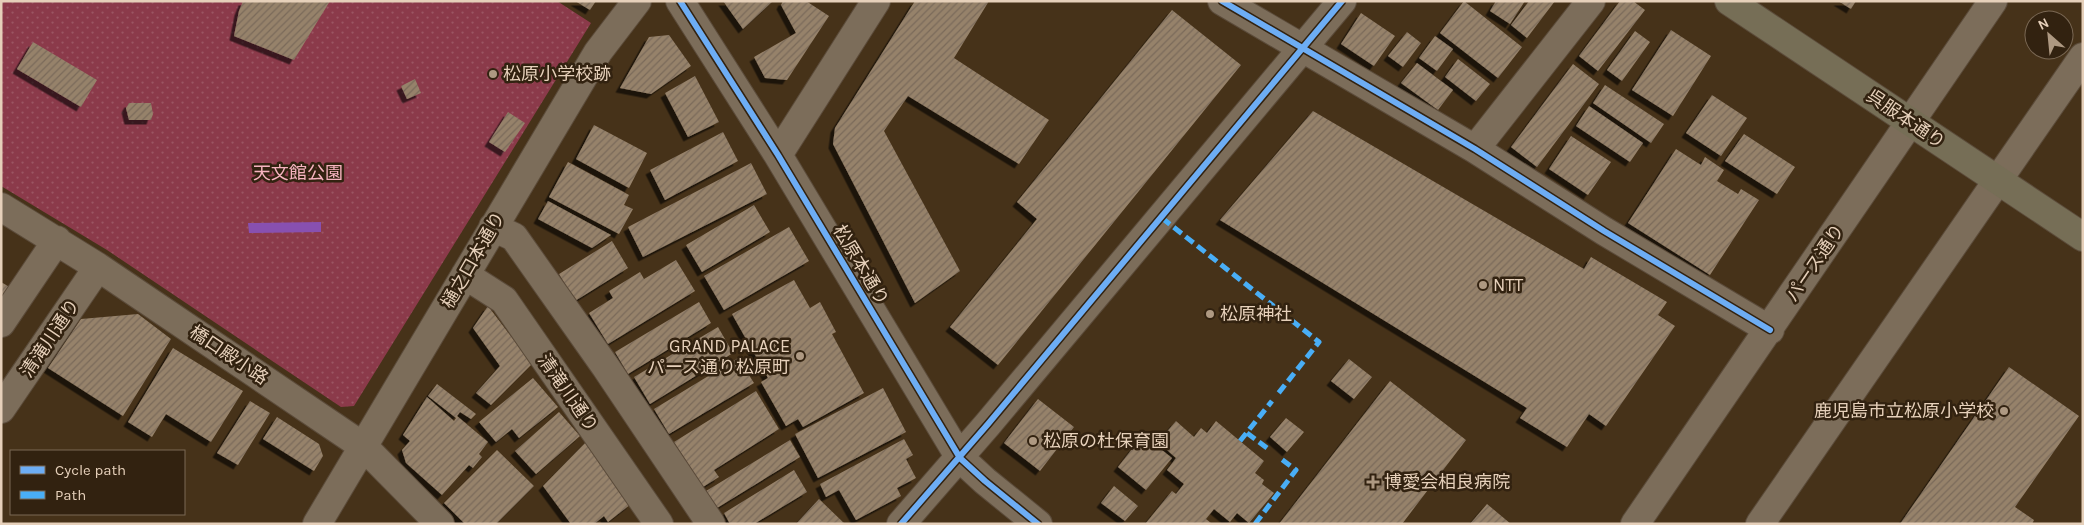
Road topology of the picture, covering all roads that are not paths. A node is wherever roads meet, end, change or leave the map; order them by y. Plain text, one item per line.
1 (637, 1) edge
2 (680, 1) edge
3 (876, 1) edge
4 (1222, 1) edge
5 (1342, 1) edge
6 (1590, 1) edge
7 (1729, 1) edge
8 (1994, 1) edge
9 (1304, 49) junction
10 (2083, 57) edge
11 (1911, 122) junction
12 (1475, 149) junction
13 (778, 155) junction
14 (1998, 180) junction
15 (1, 207) edge
16 (493, 227) junction
17 (2083, 237) edge
18 (57, 240) junction
19 (98, 266) junction
20 (464, 275) junction
21 (1, 323) edge
22 (1770, 330) junction
23 (1, 409) edge
24 (364, 447) junction
25 (960, 458) junction
26 (317, 524) edge
27 (440, 524) edge
28 (659, 524) edge
29 (711, 524) edge
30 (901, 524) edge
31 (1038, 524) edge
32 (1635, 524) edge
33 (1760, 524) edge

1 - 16 street, 樋之口本通り
2 - 13 street, 松原本通り
3 - 13 street
4 - 9 street
5 - 9 street
6 - 12 street
7 - 11 highway, 呉服本通り
8 - 11 street, パース通り
9 - 12 street
9 - 25 street
10 - 14 street
11 - 14 highway, 呉服本通り
11 - 22 street, パース通り
12 - 22 street
13 - 25 street, 松原本通り
14 - 17 highway, 呉服本通り
14 - 33 street
15 - 18 street, 橋口殿小路
16 - 20 street, 樋之口本通り
16 - 29 street
18 - 19 street, 橋口殿小路
18 - 21 street
19 - 23 street, 清滝川通り
19 - 24 street, 橋口殿小路
20 - 24 street, 樋之口本通り
20 - 28 street, 清滝川通り
22 - 32 street, パース通り
24 - 26 street, 樋之口本通り
24 - 27 street, 橋口殿小路
25 - 30 street
25 - 31 street, 松原本通り

